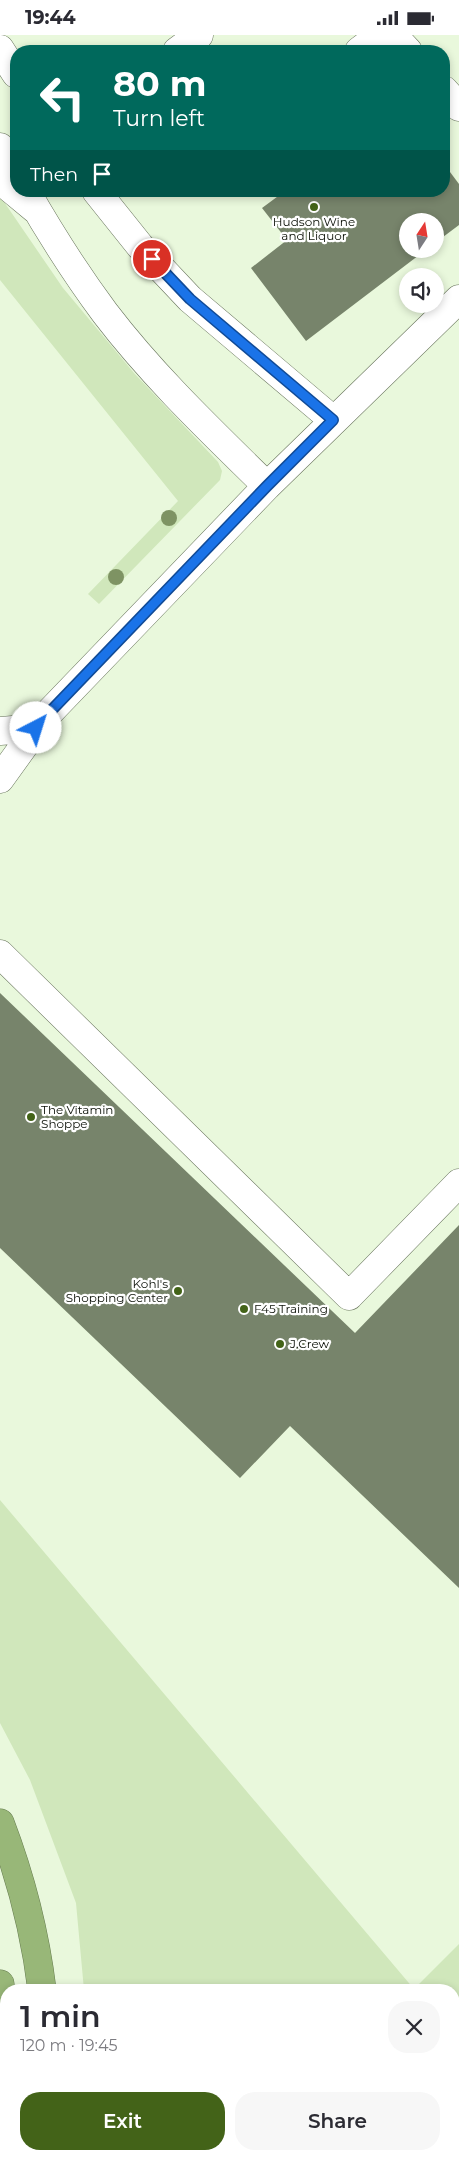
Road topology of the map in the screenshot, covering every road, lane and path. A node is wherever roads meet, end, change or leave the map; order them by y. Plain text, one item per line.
1 (198, 35) edge
2 (380, 35) edge
3 (393, 35) edge
4 (185, 45) edge
5 (367, 45) edge
6 (402, 45) edge
7 (0, 49) edge
8 (10, 65) edge
9 (450, 97) edge
10 (459, 107) edge
11 (0, 147) edge
12 (10, 164) edge
13 (101, 197) edge
14 (32, 201) edge
15 (459, 299) edge
16 (333, 420) junction
17 (267, 486) junction
18 (36, 728) junction
19 (0, 731) edge
20 (0, 779) edge
21 (0, 954) edge
22 (459, 1183) edge
23 (0, 1823) edge
24 (41, 1984) edge

1 - 4 lane
2 - 5 lane
3 - 6 lane
7 - 8 lane
9 - 10 lane
11 - 12 lane
13 - 16 lane
14 - 17 lane
15 - 16 lane
16 - 17 lane
17 - 18 lane
18 - 19 lane
18 - 20 lane
21 - 22 lane
23 - 24 highway

